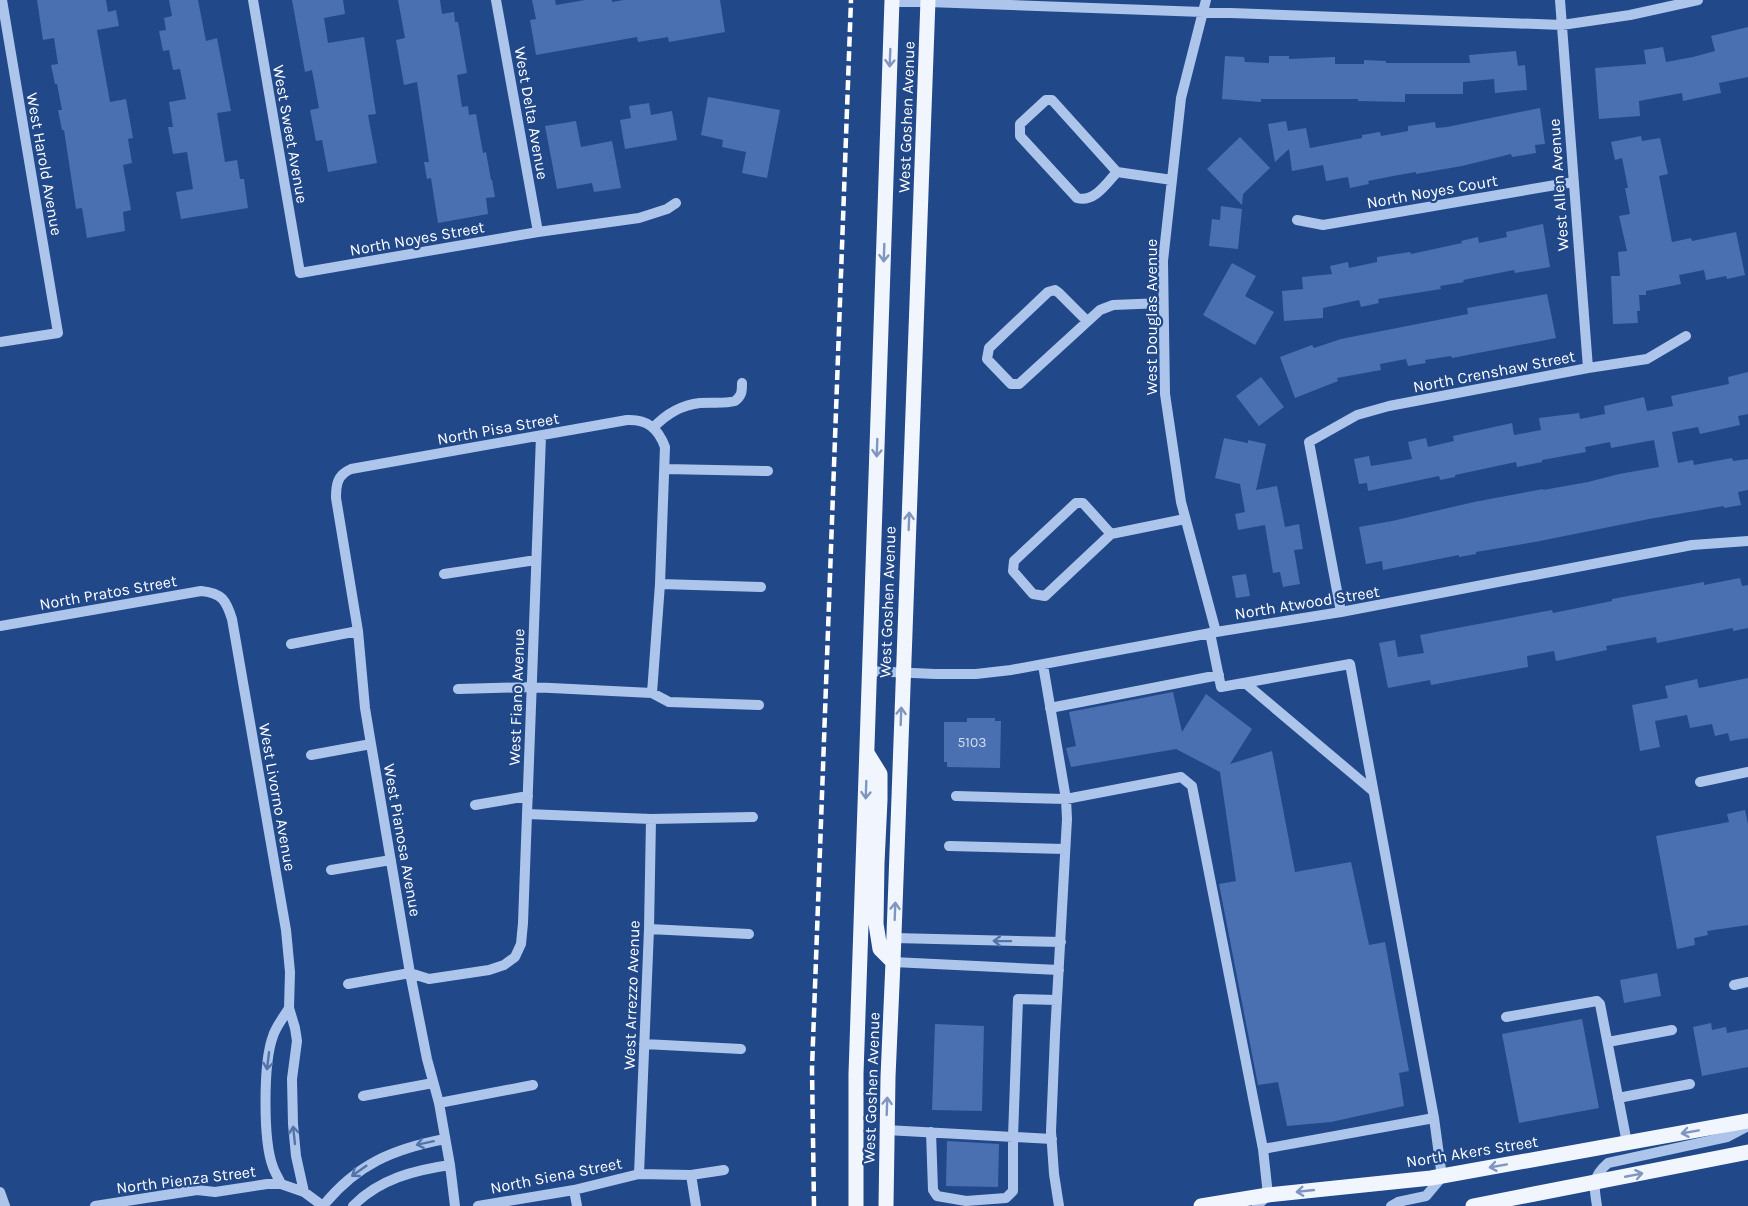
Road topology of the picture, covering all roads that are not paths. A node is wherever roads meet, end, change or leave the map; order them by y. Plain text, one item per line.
1 (2, 0) edge
2 (253, 0) edge
3 (496, 0) edge
4 (1206, 0) edge
5 (1560, 0) edge
6 (1698, 0) edge
7 (892, 1) edge
8 (928, 1) edge
9 (1203, 12) junction
10 (1562, 25) junction
11 (1117, 172) junction
12 (1172, 180) junction
13 (1573, 182) junction
14 (676, 203) dead end
15 (1297, 220) dead end
16 (538, 232) junction
17 (300, 273) joint
18 (1163, 303) junction
19 (1087, 321) junction
20 (1686, 336) dead end
21 (0, 342) edge
22 (1588, 368) junction
23 (742, 383) dead end
24 (657, 432) junction
25 (541, 436) junction
26 (665, 468) junction
27 (768, 471) dead end
28 (339, 477) joint
29 (1185, 519) junction
30 (1111, 534) junction
31 (1748, 541) edge
32 (536, 560) junction
33 (444, 574) dead end
34 (660, 584) junction
35 (761, 587) dead end
36 (220, 595) joint
37 (1341, 612) junction
38 (0, 626) edge
39 (358, 631) junction
40 (1213, 632) junction
41 (291, 644) dead end
42 (1043, 665) junction
43 (870, 671) junction
44 (903, 673) junction
45 (1219, 675) junction
46 (1245, 683) junction
47 (531, 687) junction
48 (458, 689) dead end
49 (652, 693) junction
50 (759, 705) dead end
51 (1050, 708) junction
52 (371, 744) junction
53 (867, 753) junction
54 (311, 755) dead end
55 (1748, 772) edge
56 (1700, 783) dead end
57 (1373, 791) junction
58 (528, 796) junction
59 (956, 796) dead end
60 (1066, 799) junction
61 (475, 805) dead end
62 (527, 814) junction
63 (753, 818) dead end
64 (651, 819) junction
65 (949, 846) dead end
66 (1065, 849) junction
67 (391, 860) junction
68 (331, 870) dead end
69 (649, 928) junction
70 (749, 934) dead end
71 (894, 938) junction
72 (1061, 942) junction
73 (893, 962) junction
74 (1059, 970) junction
75 (410, 973) junction
76 (1748, 982) edge
77 (348, 984) dead end
78 (1734, 985) dead end
79 (1057, 1000) junction
80 (290, 1008) junction
81 (1506, 1017) dead end
82 (1672, 1030) dead end
83 (1608, 1042) junction
84 (644, 1044) junction
85 (741, 1049) dead end
86 (433, 1083) junction
87 (1690, 1084) dead end
88 (533, 1085) dead end
89 (363, 1096) dead end
90 (1618, 1098) junction
91 (439, 1103) junction
92 (1434, 1118) junction
93 (1748, 1124) edge
94 (886, 1130) junction
95 (931, 1132) junction
96 (1013, 1137) junction
97 (445, 1139) junction
98 (1052, 1139) junction
99 (1627, 1143) junction
100 (1263, 1149) junction
101 (1748, 1152) edge
102 (450, 1165) junction
103 (724, 1170) dead end
104 (639, 1174) junction
105 (691, 1174) junction
106 (1442, 1177) junction
107 (1593, 1183) junction
108 (281, 1184) junction
109 (574, 1190) junction
110 (0, 1192) edge
111 (304, 1192) junction
112 (1263, 1201) edge
113 (5, 1206) edge
114 (95, 1206) edge
115 (323, 1206) edge
116 (353, 1206) edge
117 (455, 1206) edge
118 (478, 1206) edge
119 (577, 1206) edge
120 (696, 1206) edge
121 (856, 1206) edge
122 (886, 1206) edge
123 (1059, 1206) edge
124 (1201, 1206) edge
125 (1391, 1206) edge
126 (1473, 1206) edge
127 (1597, 1206) edge

1 - 21 street, West Harold Avenue
2 - 17 street, West Sweet Avenue
3 - 16 street, West Delta Avenue
4 - 9 street, West Douglas Avenue
5 - 10 street, West Allen Avenue
6 - 10 street
7 - 8 street
7 -> 43 main road, West Goshen Avenue
8 - 9 street
44 -> 8 main road, West Goshen Avenue
9 - 10 street
9 - 12 street, West Douglas Avenue
10 - 13 street, West Allen Avenue
11 - 11 street
11 - 12 street
12 - 18 street, West Douglas Avenue
13 - 15 street, North Noyes Court
13 - 22 street, West Allen Avenue
14 - 16 street
16 - 17 street, North Noyes Street
18 - 19 street
18 - 29 street, West Douglas Avenue
19 - 19 street
20 - 22 street, North Crenshaw Street
22 - 37 street, North Crenshaw Street
23 - 24 street
24 - 25 street, North Pisa Street
24 - 26 street
25 - 28 street, North Pisa Street
25 - 32 street, West Fiano Avenue
26 - 27 street
26 - 34 street
28 - 39 street, West Pianosa Avenue
29 - 30 street
29 - 40 street, West Douglas Avenue
30 - 30 street
31 - 37 street, North Atwood Street
32 - 33 street
32 - 47 street, West Fiano Avenue
34 - 35 street
34 - 49 street
36 - 38 street, North Pratos Street
36 - 80 street, West Livorno Avenue
37 - 40 street, North Atwood Street
39 - 41 street
39 - 52 street, West Pianosa Avenue
40 - 42 street, North Atwood Street
40 - 45 street, West Douglas Avenue
42 - 44 street, North Atwood Street
42 - 51 street
43 - 44 street, North Atwood Street
43 - 53 main road, West Goshen Avenue
71 -> 44 main road, West Goshen Avenue
45 - 46 street
45 - 51 street
46 - 57 street
46 - 57 street
47 - 48 street
47 - 49 street
47 - 58 street, West Fiano Avenue
49 - 50 street
51 - 60 street
52 - 54 street
52 - 67 street, West Pianosa Avenue
53 - 73 main road
53 -> 121 main road, West Goshen Avenue
55 - 56 street
57 - 92 street
58 - 61 street
58 - 62 street, West Fiano Avenue
59 - 60 street
60 - 66 street
60 - 100 street
62 - 64 street
62 - 75 street, West Fiano Avenue
63 - 64 street
64 - 69 street, West Arrezzo Avenue
65 - 66 street
66 - 72 street
67 - 68 street
67 - 75 street, West Pianosa Avenue
69 - 70 street
69 - 84 street, West Arrezzo Avenue
72 -> 71 street
71 - 73 main road, West Goshen Avenue
72 - 74 street
73 - 74 street
94 -> 73 main road, West Goshen Avenue
74 - 79 street
75 - 77 street
75 - 86 street, West Pianosa Avenue
76 - 78 street
79 - 96 street
79 - 98 street
80 -> 108 street, West Livorno Avenue
111 -> 80 street, West Livorno Avenue
81 - 83 street
82 - 83 street
83 - 90 street
84 - 85 street
84 - 104 street, West Arrezzo Avenue
86 - 89 street
86 - 91 street, West Pianosa Avenue
87 - 90 street
88 - 91 street
90 - 99 street
91 - 97 street, West Pianosa Avenue
92 - 100 street
92 - 106 street
93 -> 99 main road, North Akers Street
93 - 107 street
94 - 95 street
94 - 122 main road, West Goshen Avenue
95 - 96 street
95 - 96 street
96 - 98 street
97 - 102 street, West Pianosa Avenue
97 -> 115 street
98 - 123 street
99 -> 106 main road, North Akers Street
100 - 112 street
107 -> 101 main road
102 - 116 street
102 - 117 street, West Pianosa Avenue
103 - 105 street, North Siena Street
104 - 105 street, North Siena Street
104 - 109 street, North Siena Street
105 - 120 street
106 -> 112 main road, North Akers Street
106 - 125 street
107 - 126 main road
107 - 127 street
108 - 111 street
108 - 114 street, North Pienza Street
109 - 118 street, North Siena Street
109 - 119 street
110 - 113 street
111 - 115 street
112 - 124 main road, North Akers Street

